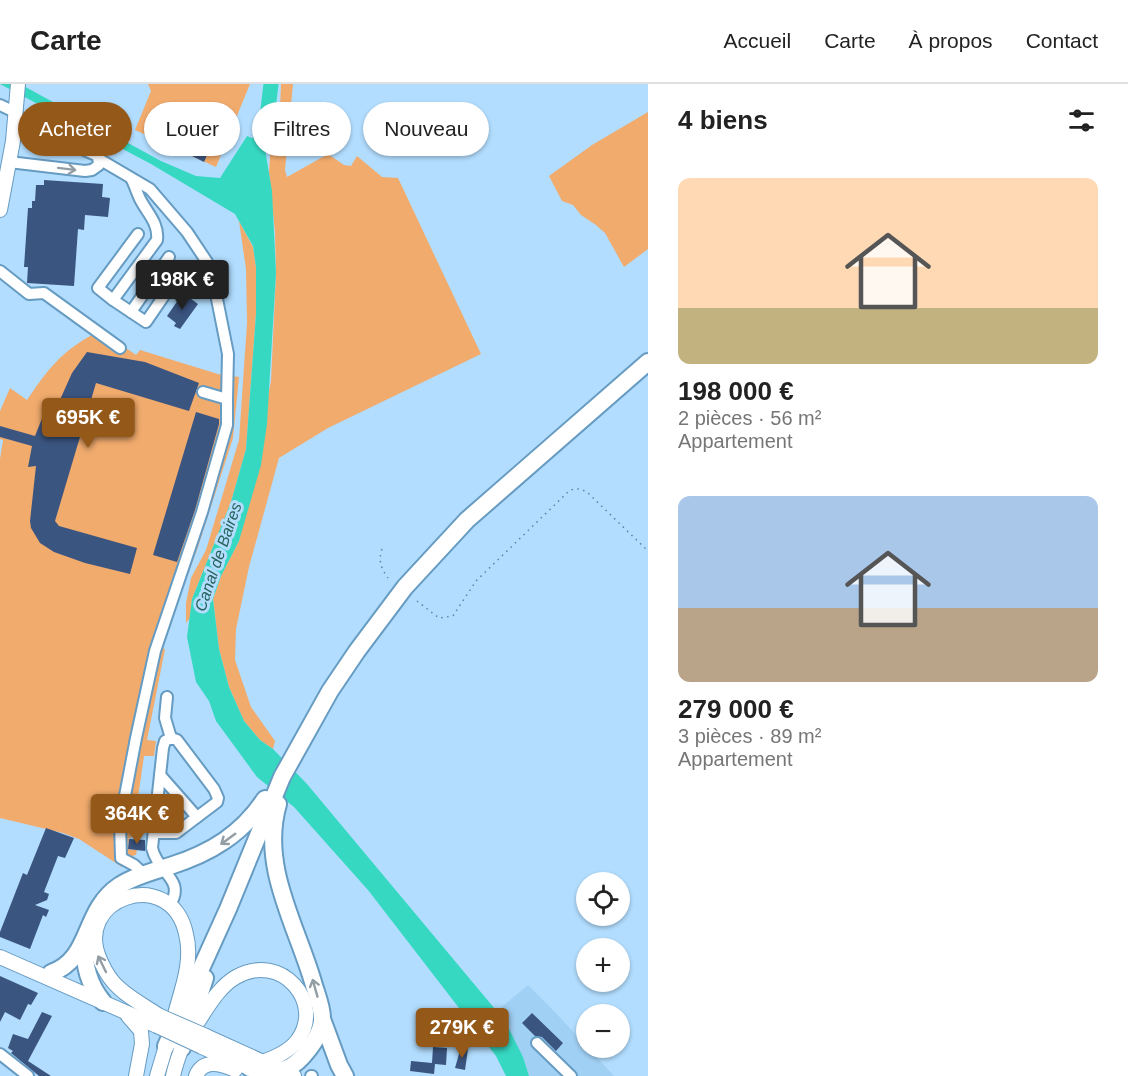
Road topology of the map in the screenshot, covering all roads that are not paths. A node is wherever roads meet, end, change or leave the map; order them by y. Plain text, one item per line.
1 (18, 84) edge
2 (0, 105) edge
3 (17, 111) junction
4 (99, 159) junction
5 (9, 162) junction
6 (132, 180) junction
7 (0, 210) edge
8 (138, 234) dead end
9 (169, 257) dead end
10 (183, 268) dead end
11 (0, 271) edge
12 (113, 300) junction
13 (131, 312) junction
14 (120, 348) dead end
15 (648, 362) edge
16 (203, 392) dead end
17 (227, 399) junction
18 (168, 697) dead end
19 (171, 738) junction
20 (295, 758) junction
21 (159, 775) junction
22 (272, 801) junction
23 (197, 817) junction
24 (154, 833) junction
25 (162, 869) junction
26 (145, 875) junction
27 (170, 905) junction
28 (83, 942) junction
29 (0, 957) edge
30 (30, 970) junction
31 (51, 973) junction
32 (98, 997) junction
33 (125, 1012) junction
34 (322, 1019) junction
35 (159, 1021) junction
36 (537, 1044) dead end
37 (174, 1047) junction
38 (0, 1054) edge
39 (254, 1069) edge
40 (281, 1074) edge
41 (28, 1076) edge
42 (136, 1076) edge
43 (157, 1076) edge
44 (173, 1076) edge
45 (196, 1076) edge
46 (345, 1076) edge
47 (571, 1076) edge

1 - 3 main road
2 - 3 street
3 - 4 street
3 - 5 main road
5 -> 4 street
4 - 6 street
5 - 7 main road
6 - 12 street
6 - 17 street
8 - 12 street
9 - 13 street
10 - 13 street
11 - 14 street
12 - 13 street
15 - 20 highway
16 - 17 street
17 - 26 street
18 - 19 street
19 - 21 street
19 - 23 street
20 - 22 highway
20 - 22 highway
21 - 23 street
21 - 24 street
22 -> 25 highway
34 -> 22 highway
22 - 37 highway
23 - 24 street
24 - 25 street
25 - 26 highway
25 - 27 street
26 - 28 highway
35 -> 27 main road
27 - 37 main road
28 - 31 highway
28 - 32 highway
29 - 30 main road
30 - 31 main road
30 - 32 main road
31 - 32 main road
32 - 33 main road
32 - 35 main road
33 - 35 main road
33 - 42 main road
34 - 40 highway
34 - 46 highway
35 - 39 main road, bridge
36 - 47 street
37 - 39 main road
37 - 43 main road
37 - 44 main road
38 - 41 street
39 - 40 highway
39 - 45 main road

